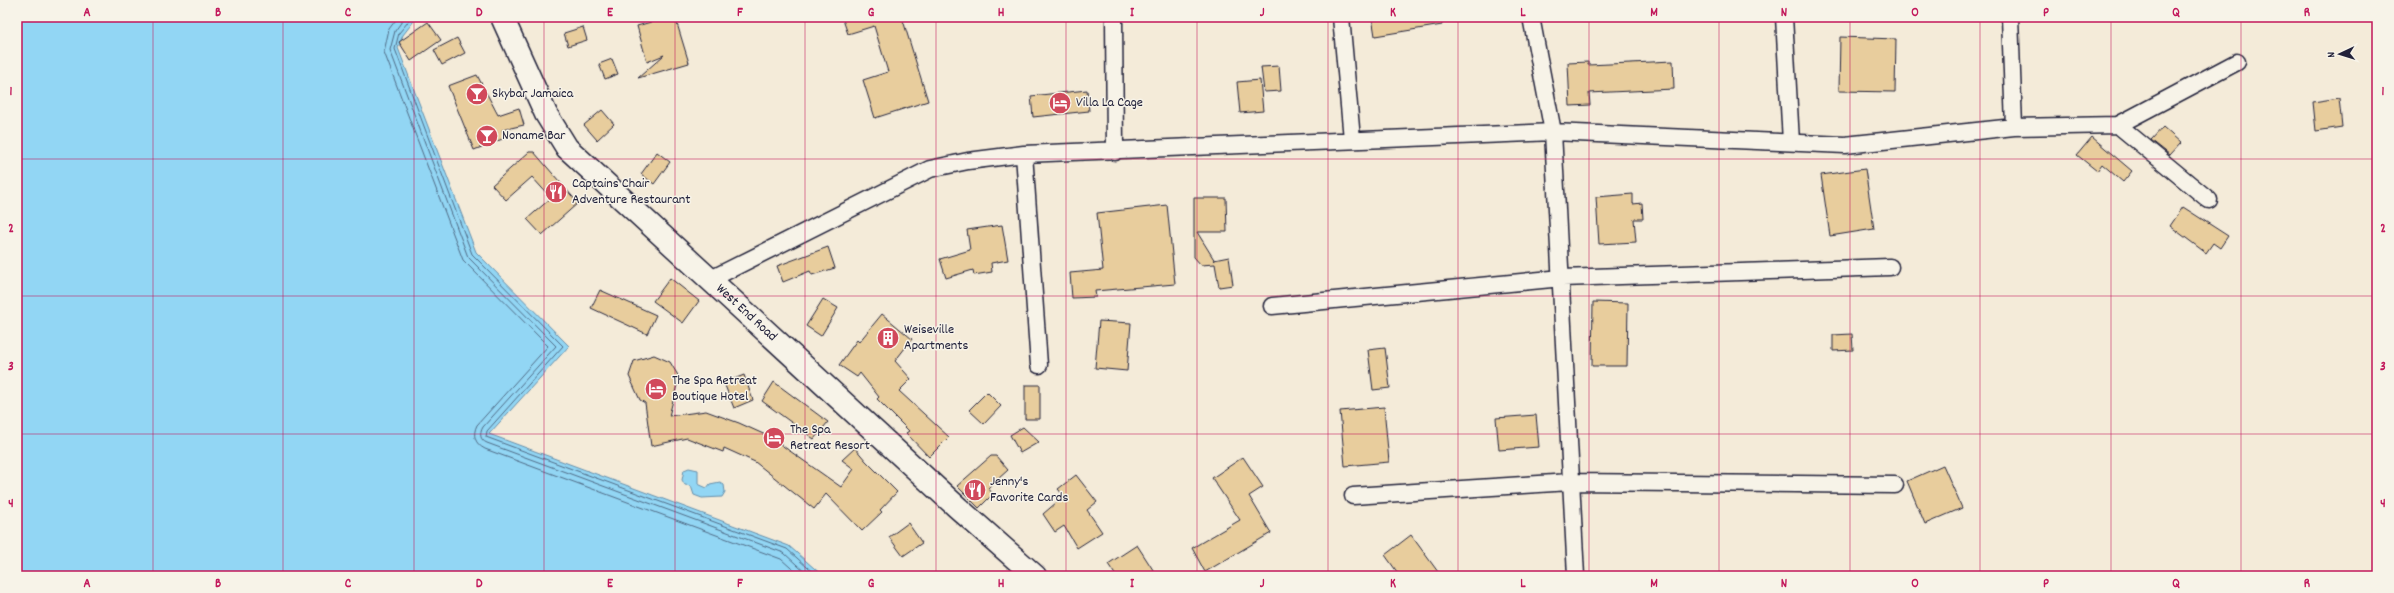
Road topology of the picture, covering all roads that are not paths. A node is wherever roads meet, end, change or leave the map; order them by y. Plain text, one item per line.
1 (502, 17) edge
2 (1114, 17) edge
3 (1341, 17) edge
4 (1531, 17) edge
5 (1784, 17) edge
6 (2010, 17) edge
7 (2237, 62) dead end
8 (2118, 125) junction
9 (2014, 127) junction
10 (1553, 132) junction
11 (1352, 139) junction
12 (1791, 142) junction
13 (1115, 152) junction
14 (1024, 154) junction
15 (2209, 200) dead end
16 (1890, 267) dead end
17 (1562, 278) junction
18 (710, 279) junction
19 (1272, 306) dead end
20 (1039, 365) dead end
21 (1570, 482) junction
22 (1895, 485) dead end
23 (1353, 496) dead end
24 (1035, 576) edge
25 (1576, 576) edge

1 - 18 main road, West End Road
2 - 13 street
3 - 11 street
4 - 10 street
5 - 12 street
6 - 9 street
7 - 8 street
8 - 9 street
8 - 15 street
9 - 12 street
10 - 11 street
10 - 12 street
10 - 17 street
11 - 13 street
13 - 14 street
14 - 18 street
14 - 20 street
16 - 17 street
17 - 19 street
17 - 21 street
18 - 24 main road, West End Road
21 - 22 street
21 - 23 street
21 - 25 street

